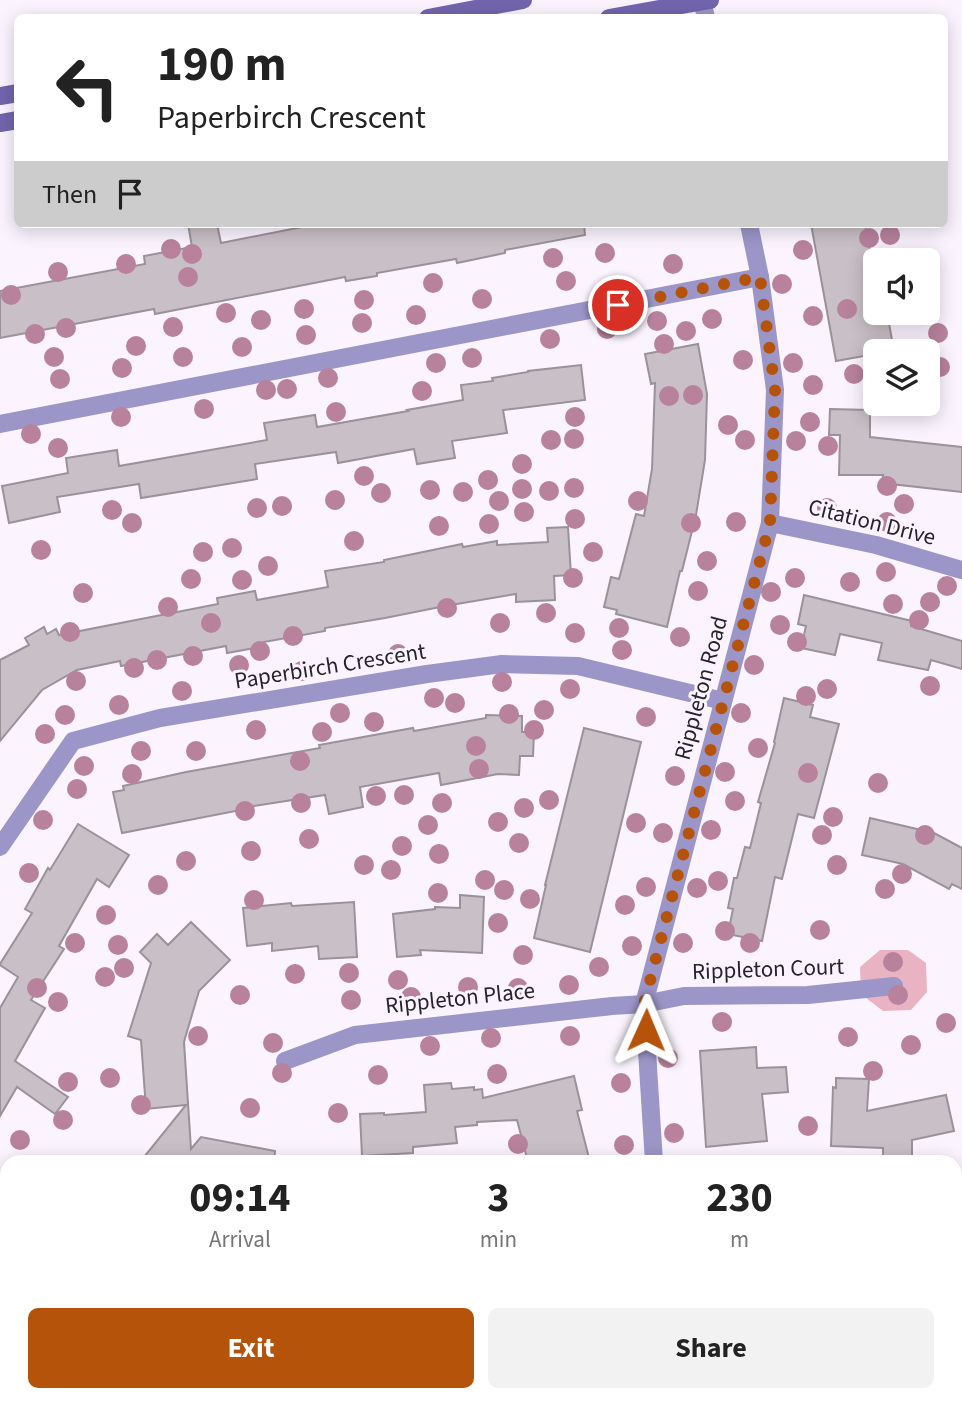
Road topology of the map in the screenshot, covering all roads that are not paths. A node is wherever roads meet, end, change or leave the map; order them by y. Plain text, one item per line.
1 (523, 0) edge
2 (705, 5) edge
3 (449, 14) edge
4 (639, 14) edge
5 (750, 228) edge
6 (760, 277) junction
7 (0, 424) edge
8 (770, 523) junction
9 (962, 570) edge
10 (723, 701) junction
11 (0, 847) edge
12 (894, 986) dead end
13 (644, 1004) junction
14 (285, 1060) dead end
15 (654, 1155) edge

1 - 3 main road
2 - 4 main road
5 - 6 street, Rippleton Road
6 - 7 street
6 - 8 street, Rippleton Road
8 - 9 street, Citation Drive
8 - 10 street, Rippleton Road
10 - 11 street, Paperbirch Crescent
10 - 13 street, Rippleton Road
12 - 13 street, Rippleton Court
13 - 14 street, Rippleton Place
13 - 15 street, Rippleton Road

